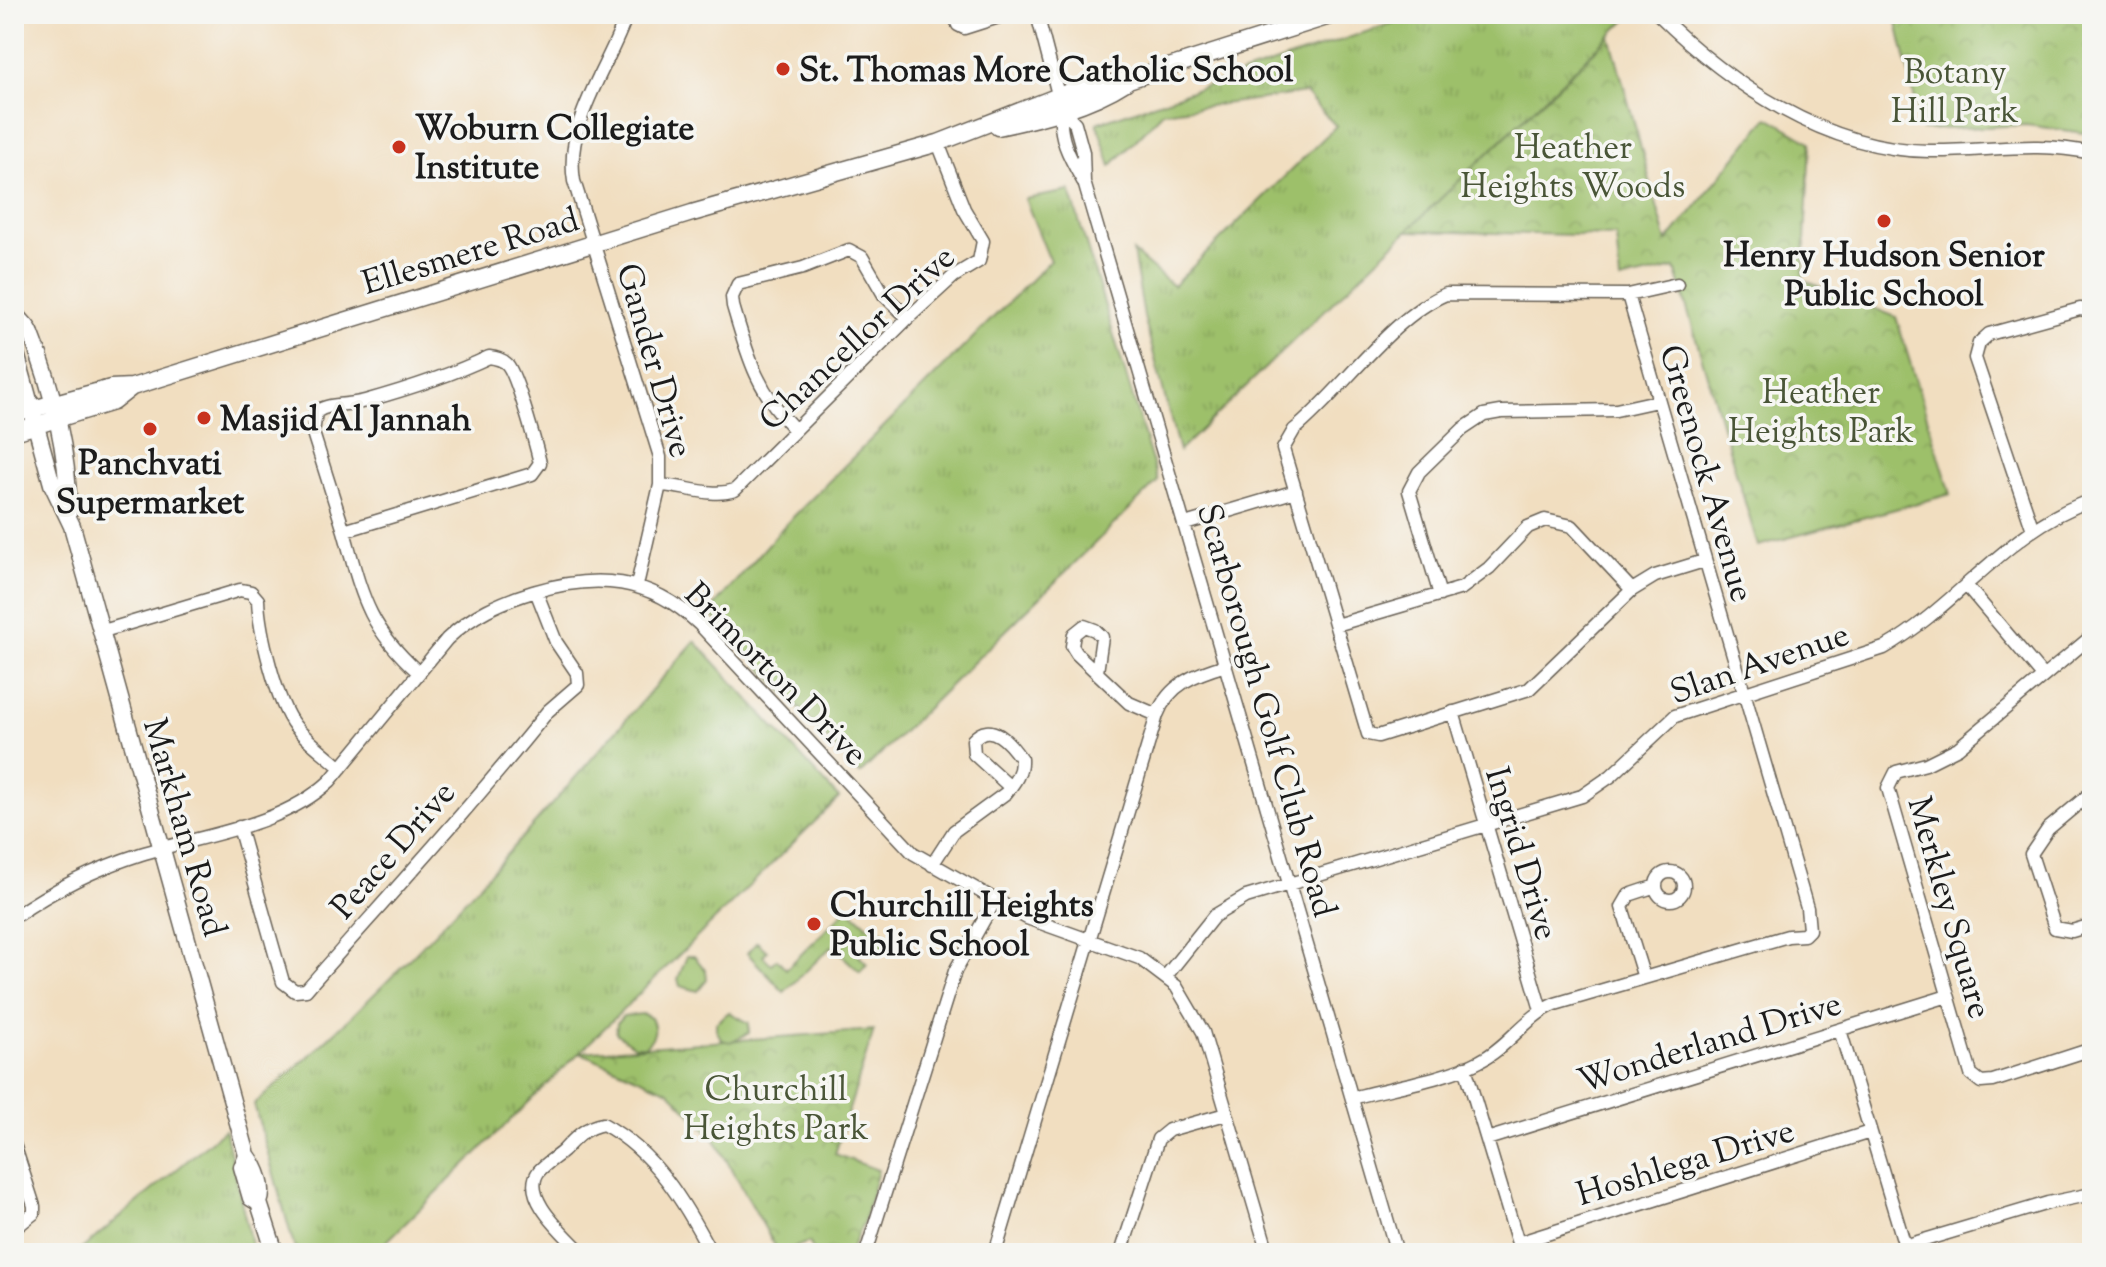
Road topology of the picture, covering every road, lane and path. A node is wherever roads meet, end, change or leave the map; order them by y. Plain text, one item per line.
1 (627, 14) edge
2 (954, 14) edge
3 (1008, 14) edge
4 (1037, 14) edge
5 (1336, 14) edge
6 (1658, 14) edge
7 (1060, 103) junction
8 (938, 143) junction
9 (2092, 153) edge
10 (594, 244) junction
11 (1677, 284) dead end
12 (1628, 295) junction
13 (2092, 311) edge
14 (15, 316) edge
15 (908, 318) junction
16 (14, 346) edge
17 (1657, 401) junction
18 (53, 411) junction
19 (14, 414) edge
20 (34, 417) junction
21 (795, 430) junction
22 (14, 432) edge
23 (660, 485) junction
24 (1296, 491) junction
25 (2092, 500) edge
26 (68, 516) junction
27 (1185, 524) junction
28 (2032, 527) junction
29 (344, 531) junction
30 (1704, 561) junction
31 (637, 585) junction
32 (1966, 585) junction
33 (1632, 590) junction
34 (536, 591) junction
35 (1440, 595) junction
36 (1336, 625) junction
37 (100, 632) junction
38 (2092, 636) edge
39 (1226, 665) junction
40 (418, 672) junction
41 (1097, 672) dead end
42 (2042, 675) junction
43 (1742, 692) junction
44 (1453, 712) junction
45 (1157, 715) junction
46 (341, 768) junction
47 (1010, 787) junction
48 (2092, 792) edge
49 (1486, 825) junction
50 (239, 827) junction
51 (160, 849) junction
52 (932, 865) junction
53 (1290, 884) junction
54 (1656, 886) dead end
55 (994, 902) junction
56 (14, 917) edge
57 (2092, 925) edge
58 (1090, 940) junction
59 (1166, 976) junction
60 (1644, 978) junction
61 (1948, 996) junction
62 (1541, 1010) junction
63 (1840, 1030) junction
64 (2092, 1049) edge
65 (1465, 1067) junction
66 (1352, 1098) junction
67 (1226, 1114) junction
68 (1870, 1132) junction
69 (1487, 1139) junction
70 (14, 1144) edge
71 (2092, 1194) edge
72 (14, 1229) edge
73 (1905, 1246) junction
74 (1519, 1248) edge
75 (275, 1253) edge
76 (582, 1253) edge
77 (711, 1253) edge
78 (866, 1253) edge
79 (995, 1253) edge
80 (1121, 1253) edge
81 (1268, 1253) edge
82 (1397, 1253) edge
83 (1881, 1253) edge

1 - 10 street, Gander Drive
2 - 3 street
4 - 7 street, Scarborough Golf Club Road
5 - 7 main road, Ellesmere Road
6 - 9 street
7 - 8 main road, Ellesmere Road
7 - 27 street, Scarborough Golf Club Road
8 - 10 main road, Ellesmere Road
8 - 15 street, Chancellor Drive
10 - 18 main road, Ellesmere Road
10 - 23 street, Gander Drive
11 - 12 street
12 - 17 street, Greenock Avenue
12 - 24 street
13 - 28 street
14 - 18 main road, Markham Road
15 - 21 street, Chancellor Drive
15 - 21 street
16 - 20 main road, Markham Road
17 - 30 street, Greenock Avenue
17 - 35 street
18 - 20 main road, Ellesmere Road
18 - 26 main road, Markham Road
19 - 20 main road, Ellesmere Road
20 - 22 main road, Ellesmere Road
20 - 26 main road, Markham Road
21 - 23 street, Chancellor Drive
23 - 31 street, Gander Drive
24 - 27 street
24 - 36 street
25 - 28 street, Slan Avenue
26 - 37 main road, Markham Road
27 - 39 street, Scarborough Golf Club Road
28 - 32 street, Slan Avenue
29 - 29 street
29 - 40 street
30 - 33 street
30 - 43 street, Greenock Avenue
31 - 34 street, Brimorton Drive
31 - 52 street, Brimorton Drive
32 - 42 street
32 - 43 street, Slan Avenue
33 - 35 street
33 - 44 street
34 - 40 street, Brimorton Drive
34 - 50 street, Peace Drive
35 - 36 street
36 - 44 street
37 - 46 street
37 - 51 main road, Markham Road
38 - 42 street, Merkley Square
39 - 45 street
39 - 53 street, Scarborough Golf Club Road
40 - 46 street, Brimorton Drive
41 - 45 street
42 - 61 street, Merkley Square
43 - 49 street, Slan Avenue
43 - 60 street, Greenock Avenue
44 - 49 street, Ingrid Drive
45 - 58 street
46 - 50 street, Brimorton Drive
47 - 47 street
47 - 52 street
48 - 57 street
49 - 53 street, Slan Avenue
49 - 62 street, Ingrid Drive
50 - 51 street, Brimorton Drive
51 - 56 street, Brimorton Drive
51 - 75 main road, Markham Road
52 - 55 street, Brimorton Drive
53 - 59 street, Slan Avenue
53 - 66 street, Scarborough Golf Club Road
54 - 60 street
55 - 58 street, Brimorton Drive
55 - 78 street
58 - 59 street, Brimorton Drive
58 - 79 street
59 - 67 street, Brimorton Drive
60 - 62 street, Greenock Avenue
61 - 63 street, Wonderland Drive
61 - 64 street, Merkley Square
62 - 65 street, Greenock Avenue
63 - 68 street
63 - 69 street, Wonderland Drive
65 - 66 street, Greenock Avenue
65 - 69 street
66 - 82 street, Scarborough Golf Club Road
67 - 80 street
67 - 81 street, Brimorton Drive
68 - 73 street
68 - 74 street, Hoshlega Drive
69 - 74 street
70 - 72 street
71 - 73 street
73 - 83 street
76 - 77 street

